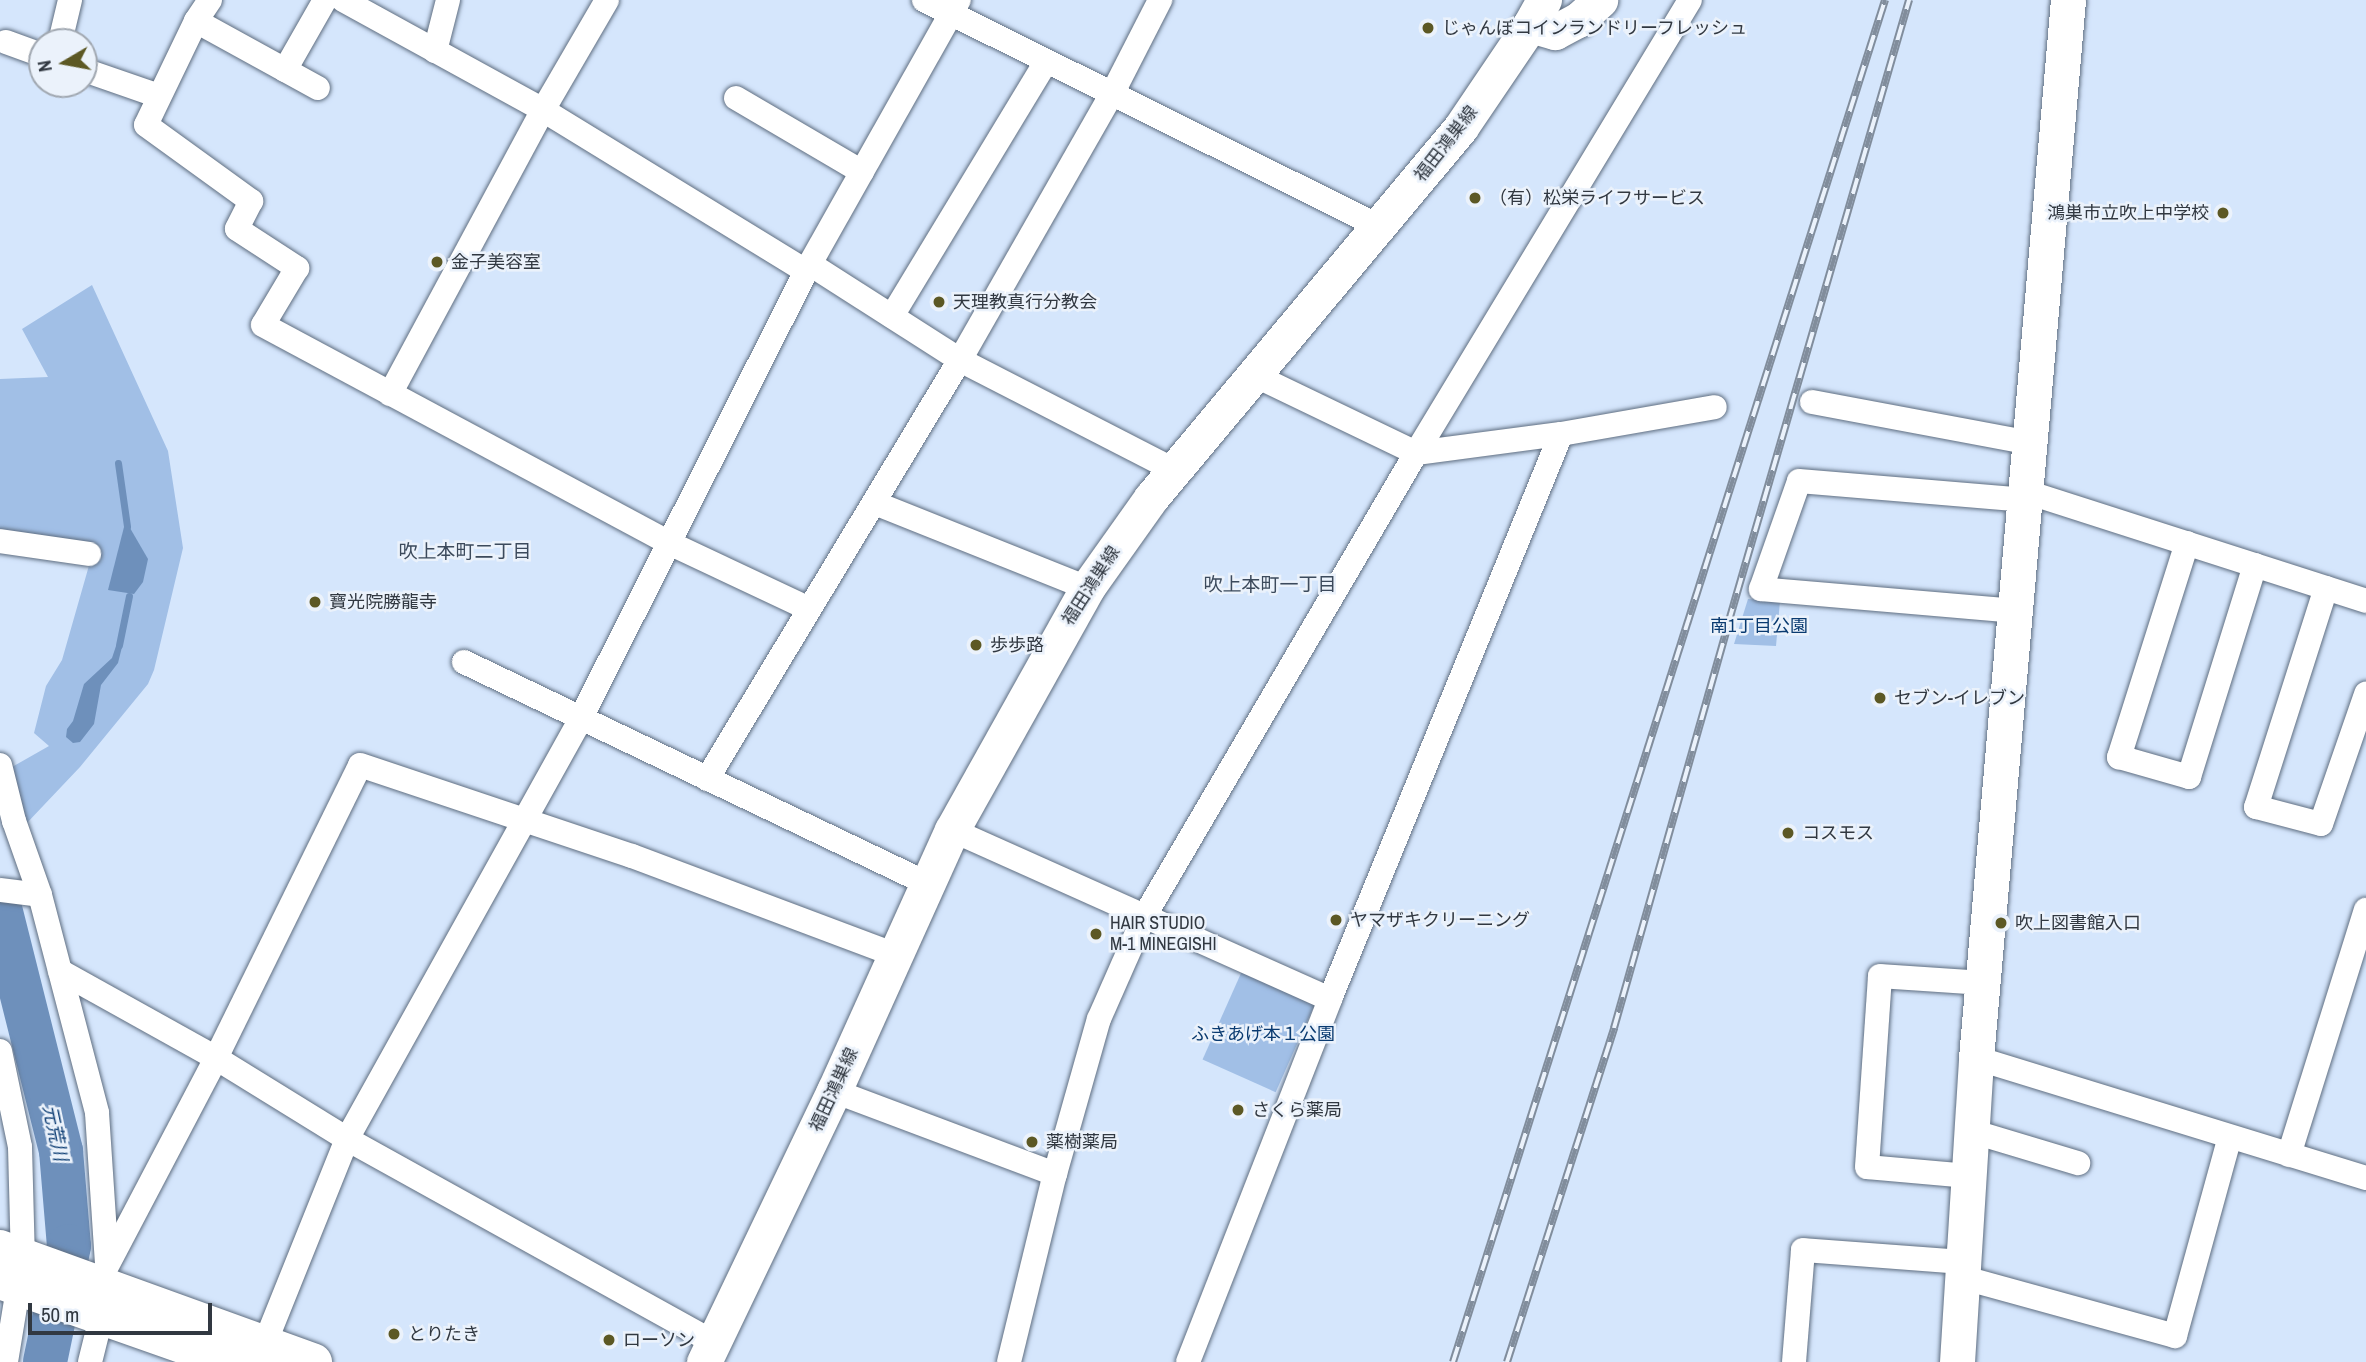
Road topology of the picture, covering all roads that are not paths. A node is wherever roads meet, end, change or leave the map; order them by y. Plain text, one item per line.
1 (70, 0) edge
2 (210, 0) edge
3 (325, 0) edge
4 (342, 0) edge
5 (448, 0) edge
6 (607, 0) edge
7 (924, 0) edge
8 (1160, 0) edge
9 (1600, 0) edge
10 (1690, 0) edge
11 (2068, 0) edge
12 (956, 7) edge
13 (1537, 13) edge
14 (196, 21) junction
15 (63, 28) edge
16 (6, 43) dead end
17 (28, 50) edge
18 (435, 51) junction
19 (1046, 62) junction
20 (285, 70) junction
21 (98, 74) edge
22 (318, 88) dead end
23 (1112, 94) junction
24 (159, 96) junction
25 (736, 98) dead end
26 (543, 110) junction
27 (862, 172) junction
28 (1380, 227) junction
29 (808, 267) junction
30 (892, 316) junction
31 (960, 360) junction
32 (1254, 375) junction
33 (390, 394) junction
34 (1812, 402) dead end
35 (1715, 407) dead end
36 (1561, 434) junction
37 (2031, 443) junction
38 (1416, 453) junction
39 (1174, 470) junction
40 (2027, 496) junction
41 (875, 503) junction
42 (0, 541) edge
43 (667, 542) junction
44 (2186, 543) junction
45 (89, 554) dead end
46 (2256, 565) junction
47 (1087, 588) junction
48 (2326, 588) junction
49 (2366, 601) edge
50 (807, 608) junction
51 (2016, 611) junction
52 (464, 662) dead end
53 (2366, 694) edge
54 (581, 718) junction
55 (0, 765) edge
56 (707, 779) junction
57 (523, 821) junction
58 (952, 830) junction
59 (926, 883) junction
60 (0, 890) edge
61 (40, 895) junction
62 (2366, 910) edge
63 (1144, 917) junction
64 (895, 955) junction
65 (60, 971) junction
66 (1983, 983) junction
67 (1330, 999) junction
68 (0, 1051) edge
69 (216, 1058) junction
70 (1976, 1058) junction
71 (834, 1091) junction
72 (1971, 1131) junction
73 (2230, 1137) junction
74 (347, 1139) junction
75 (2289, 1155) junction
76 (2078, 1163) dead end
77 (1055, 1174) junction
78 (1968, 1176) junction
79 (2366, 1178) edge
80 (1961, 1270) junction
81 (15, 1271) edge
82 (101, 1294) junction
83 (709, 1352) edge
84 (252, 1356) edge
85 (6, 1362) edge
86 (90, 1362) edge
87 (313, 1362) edge
88 (1009, 1362) edge
89 (1188, 1362) edge
90 (1794, 1362) edge
91 (1956, 1362) edge

1 - 15 street
2 - 14 street
3 - 20 street
4 - 18 street
5 - 18 street
6 - 26 street
7 - 12 street
8 - 23 street
9 - 13 main road
10 - 38 street
11 - 37 main road
12 - 19 street
12 - 27 street
13 - 28 main road, 福田鴻巣線
14 - 20 street
14 - 24 street
16 - 17 street
18 - 26 street
19 - 23 street
19 - 30 street
20 - 22 street
21 - 24 street
23 - 28 street
23 - 31 street
24 - 33 street
25 - 27 street
26 - 29 street
26 - 33 street
27 - 29 street
28 - 32 main road, 福田鴻巣線
29 - 30 street
29 - 43 street
30 - 31 street
31 - 39 street
31 - 41 street
32 - 38 street
32 - 39 main road, 福田鴻巣線
33 - 43 street
34 - 37 street
35 - 36 street
36 - 38 street
36 - 67 street
37 - 40 main road
38 - 63 street
39 - 47 main road, 福田鴻巣線
40 - 44 street
40 - 51 main road
40 - 51 street
41 - 47 street
41 - 50 street
42 - 45 street
43 - 50 street
43 - 54 street
44 - 46 street
44 - 46 street
46 - 48 street
47 - 58 main road, 福田鴻巣線
48 - 49 street
48 - 53 street
50 - 56 street
51 - 66 main road
52 - 54 street
54 - 56 street
54 - 57 street
55 - 61 street
56 - 59 street
57 - 64 street
57 - 69 street
57 - 74 street
58 - 59 main road, 福田鴻巣線
58 - 63 street
59 - 64 main road, 福田鴻巣線
60 - 61 street
61 - 65 street
62 - 75 street
63 - 67 street
63 - 77 street
64 - 71 main road, 福田鴻巣線
65 - 69 street
65 - 82 street
66 - 70 main road
66 - 78 street
67 - 89 street
68 - 81 street
69 - 74 street
69 - 82 street
70 - 72 main road
70 - 73 street
71 - 77 street
71 - 83 main road, 福田鴻巣線
72 - 76 street
72 - 78 main road
73 - 75 street
73 - 80 street
74 - 83 street
74 - 84 street
75 - 79 street
77 - 88 street
78 - 80 main road
80 - 90 street
80 - 91 main road
81 - 82 main road
81 - 85 street
82 - 84 main road
82 - 86 street
84 - 87 main road

